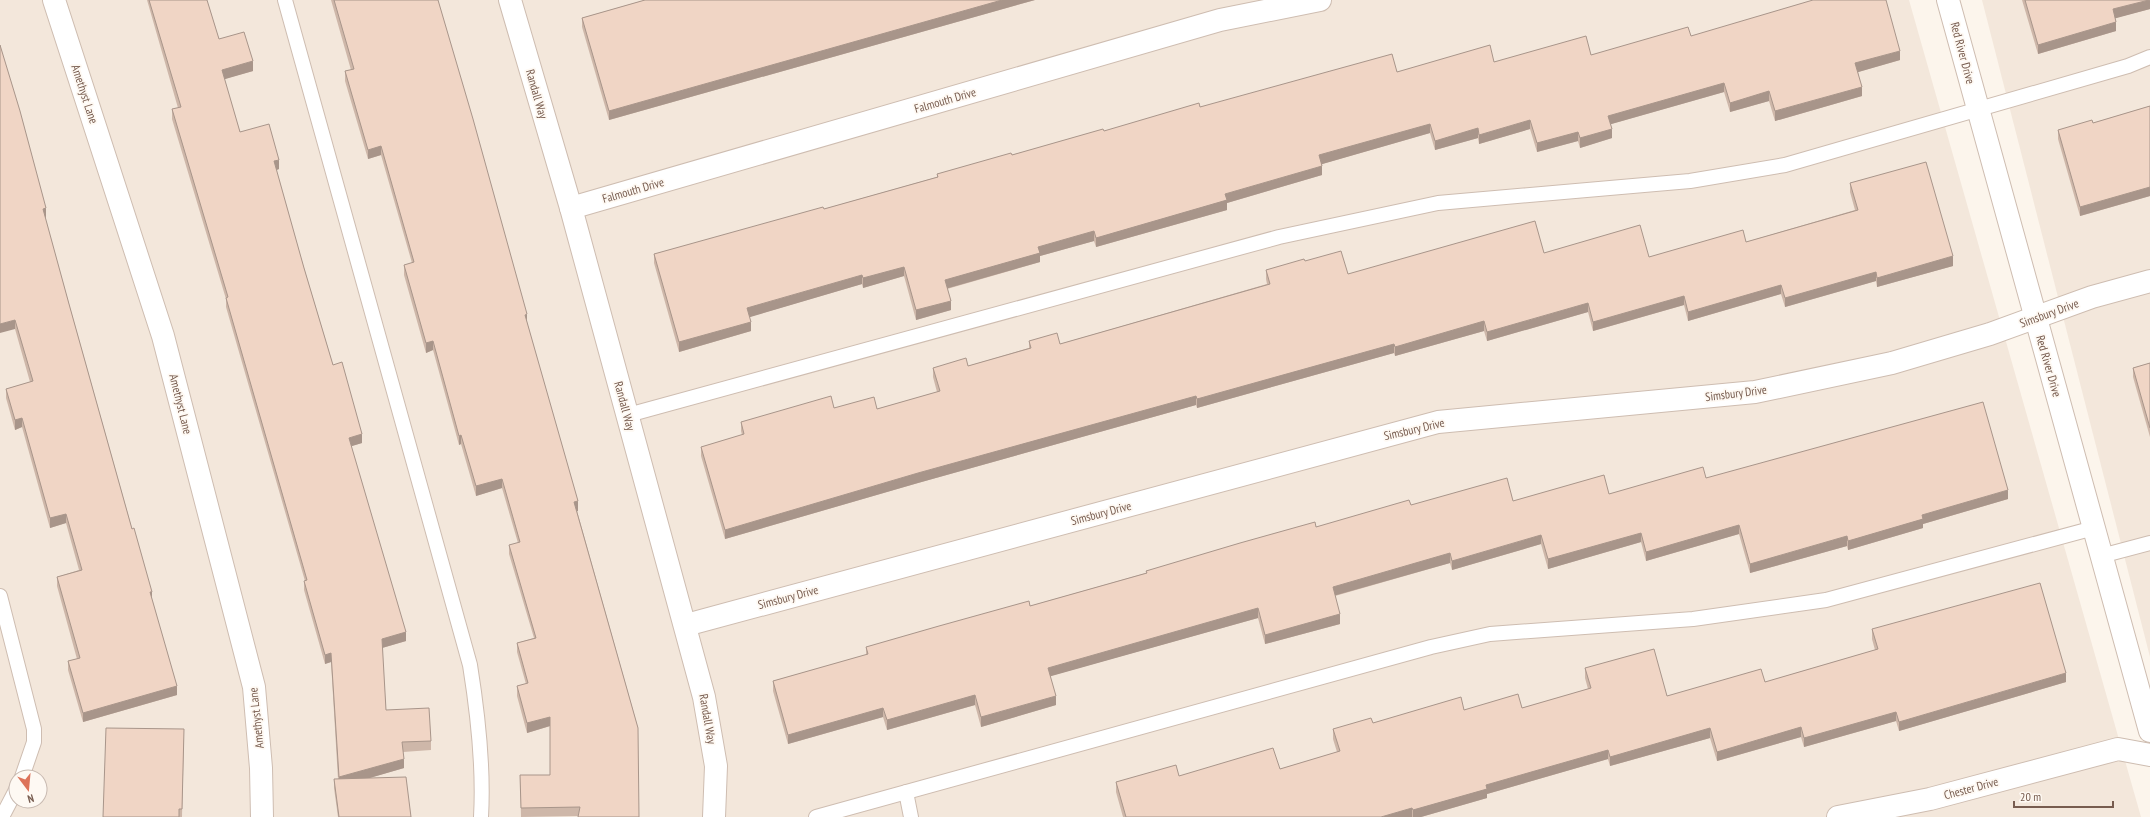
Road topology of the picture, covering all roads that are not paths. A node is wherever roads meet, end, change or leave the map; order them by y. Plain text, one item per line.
1 (54, 0) edge
2 (285, 0) edge
3 (510, 0) edge
4 (1320, 0) edge
5 (1948, 0) edge
6 (2150, 57) edge
7 (1978, 109) junction
8 (571, 208) junction
9 (2150, 281) edge
10 (2035, 317) junction
11 (628, 415) junction
12 (2094, 528) junction
13 (2150, 543) edge
14 (2101, 556) junction
15 (0, 596) edge
16 (686, 625) junction
17 (2150, 731) edge
18 (2150, 755) edge
19 (25, 769) edge
20 (906, 792) junction
21 (8, 805) edge
22 (3, 814) edge
23 (262, 817) edge
24 (481, 817) edge
25 (714, 817) edge
26 (816, 817) edge
27 (911, 817) edge
28 (1838, 817) edge

1 - 23 street, Amethyst Lane
2 - 24 lane
3 - 8 street, Randall Way
4 - 8 street, Falmouth Drive
5 - 7 street, Red River Drive
6 - 7 lane
7 - 10 street, Red River Drive
7 - 11 lane
8 - 11 street, Randall Way
9 - 10 street, Simsbury Drive
10 - 12 street, Red River Drive
10 - 16 street, Simsbury Drive
11 - 16 street, Randall Way
12 - 14 street, Red River Drive
12 - 20 lane
13 - 14 lane
14 - 17 street, Red River Drive
15 - 19 lane
16 - 25 street, Randall Way
18 - 28 street, Chester Drive
20 - 26 lane
20 - 27 lane
21 - 22 lane

